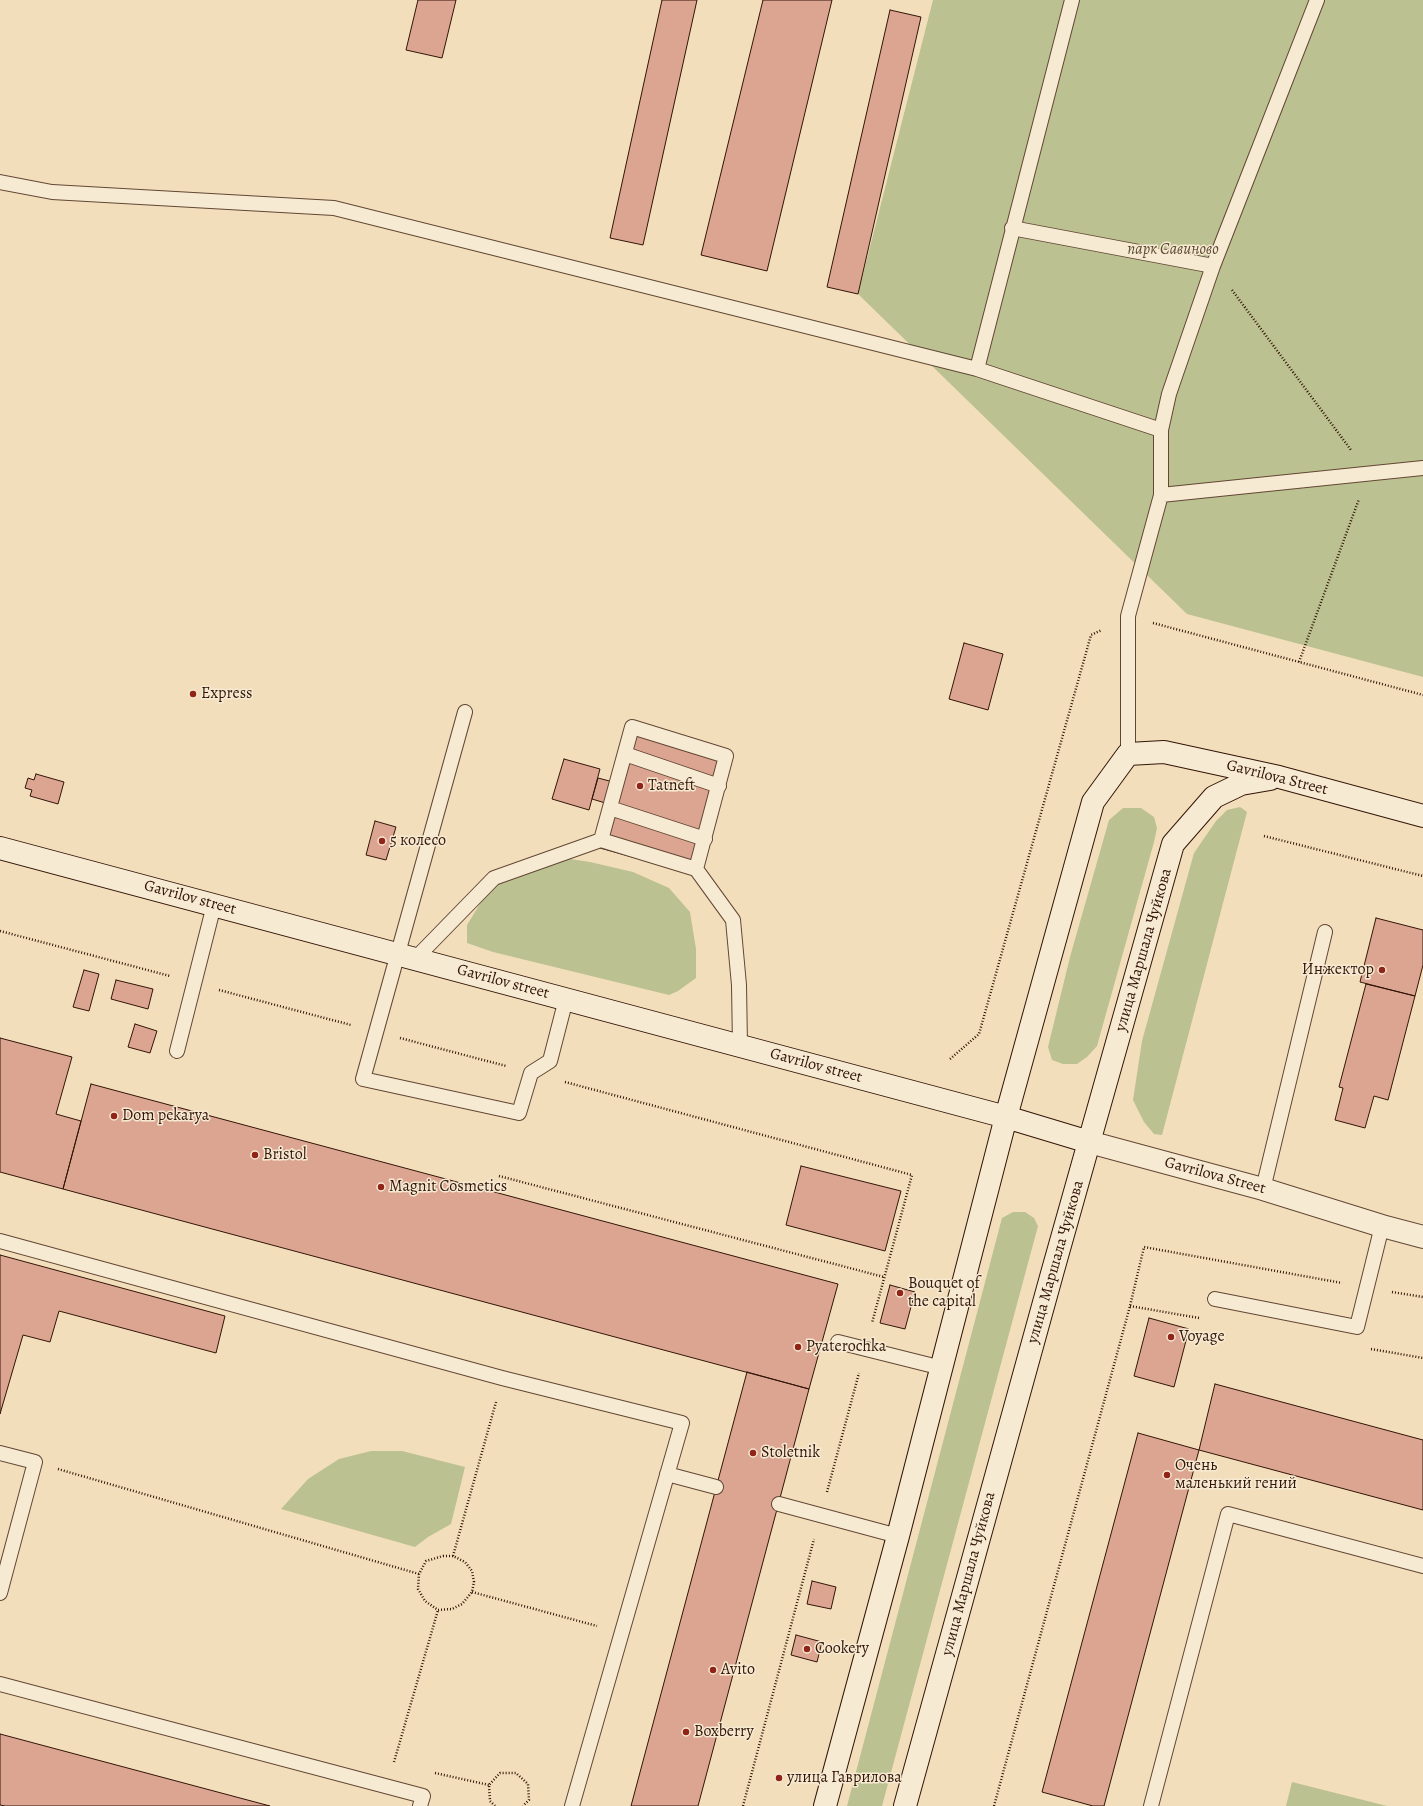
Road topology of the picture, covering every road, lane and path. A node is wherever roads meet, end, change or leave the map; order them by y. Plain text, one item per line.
1 (1072, 0) edge
2 (1317, 0) edge
3 (0, 182) edge
4 (1012, 228) junction
5 (1213, 266) junction
6 (977, 369) junction
7 (1161, 430) junction
8 (1423, 468) edge
9 (1368, 474) junction
10 (1161, 495) junction
11 (1423, 695) edge
12 (465, 712) dead end
13 (625, 754) junction
14 (1128, 754) junction
15 (1279, 777) junction
16 (719, 786) junction
17 (610, 808) junction
18 (1423, 816) edge
19 (1264, 836) dead end
20 (705, 839) junction
21 (601, 840) junction
22 (0, 848) edge
23 (696, 869) junction
24 (1423, 876) edge
25 (214, 905) junction
26 (0, 931) edge
27 (1325, 932) dead end
28 (407, 956) junction
29 (193, 983) junction
30 (566, 999) junction
31 (376, 1032) junction
32 (740, 1046) junction
33 (177, 1051) dead end
34 (531, 1073) junction
35 (1006, 1117) junction
36 (1089, 1142) junction
37 (499, 1176) dead end
38 (1263, 1189) junction
39 (1382, 1226) junction
40 (1423, 1237) edge
41 (0, 1240) edge
42 (884, 1277) junction
43 (1367, 1287) junction
44 (1423, 1297) edge
45 (1215, 1298) dead end
46 (838, 1342) dead end
47 (865, 1349) junction
48 (942, 1368) junction
49 (502, 1378) junction
50 (0, 1452) edge
51 (35, 1462) junction
52 (667, 1474) junction
53 (716, 1487) dead end
54 (779, 1504) dead end
55 (820, 1515) junction
56 (898, 1536) junction
57 (453, 1556) junction
58 (1423, 1566) edge
59 (3, 1571) edge
60 (419, 1574) junction
61 (0, 1592) edge
62 (472, 1592) junction
63 (438, 1610) junction
64 (620, 1633) junction
65 (0, 1684) edge
66 (394, 1763) junction
67 (401, 1765) dead end
68 (431, 1772) dead end
69 (489, 1785) junction
70 (386, 1788) junction
71 (420, 1806) edge
72 (495, 1806) edge
73 (523, 1806) edge
74 (572, 1806) edge
75 (743, 1806) edge
76 (826, 1806) edge
77 (905, 1806) edge
78 (994, 1806) edge
79 (1151, 1806) edge

1 - 4 lane
2 - 5 lane
3 - 6 lane
4 - 5 lane
4 - 6 lane
5 - 7 lane
5 - 9 path
6 - 7 lane
7 - 10 lane
8 - 9 lane
9 - 10 lane
9 - 11 path
10 - 14 lane
12 - 28 lane
13 - 16 lane
13 - 16 lane
13 - 17 lane
14 - 15 main road, Gavrilova Street
14 - 35 main road
15 - 18 main road, Gavrilova Street
15 - 36 main road, улица Маршала Чуйкова
16 - 20 lane
17 - 20 lane
17 - 21 lane
19 - 24 path
20 - 23 lane
21 - 23 lane
21 - 28 lane
22 - 25 main road, Gavrilov street
23 - 32 lane
25 - 28 main road, Gavrilov street
25 - 29 lane
26 - 29 path
27 - 38 lane
28 - 30 main road, Gavrilov street
28 - 31 lane
29 - 31 path
29 - 33 lane
30 - 32 main road, Gavrilov street
30 - 34 lane
31 - 34 path
31 - 34 lane
32 - 35 main road, Gavrilov street
34 - 42 path
35 - 36 main road, Gavrilova Street
35 - 48 main road
36 - 38 main road, Gavrilova Street
36 - 77 main road, улица Маршала Чуйкова
37 - 42 path
38 - 39 main road, Gavrilova Street
39 - 40 main road, Gavrilova Street
39 - 43 lane
41 - 49 lane
42 - 47 path
43 - 44 path
43 - 45 lane
43 - 78 path
46 - 47 lane
47 - 48 lane
47 - 55 path
48 - 56 main road
49 - 52 lane
49 - 57 path
50 - 51 lane
51 - 59 lane
51 - 60 path
52 - 53 lane
52 - 64 lane
54 - 55 lane
55 - 56 lane
55 - 75 path
56 - 76 main road
57 - 60 path
57 - 62 path
58 - 79 lane
59 - 61 lane
60 - 63 path
62 - 63 path
62 - 64 path
63 - 66 path
64 - 74 lane
65 - 70 lane
66 - 67 path
66 - 70 path
68 - 69 path
69 - 72 path
69 - 73 path
70 - 71 lane

